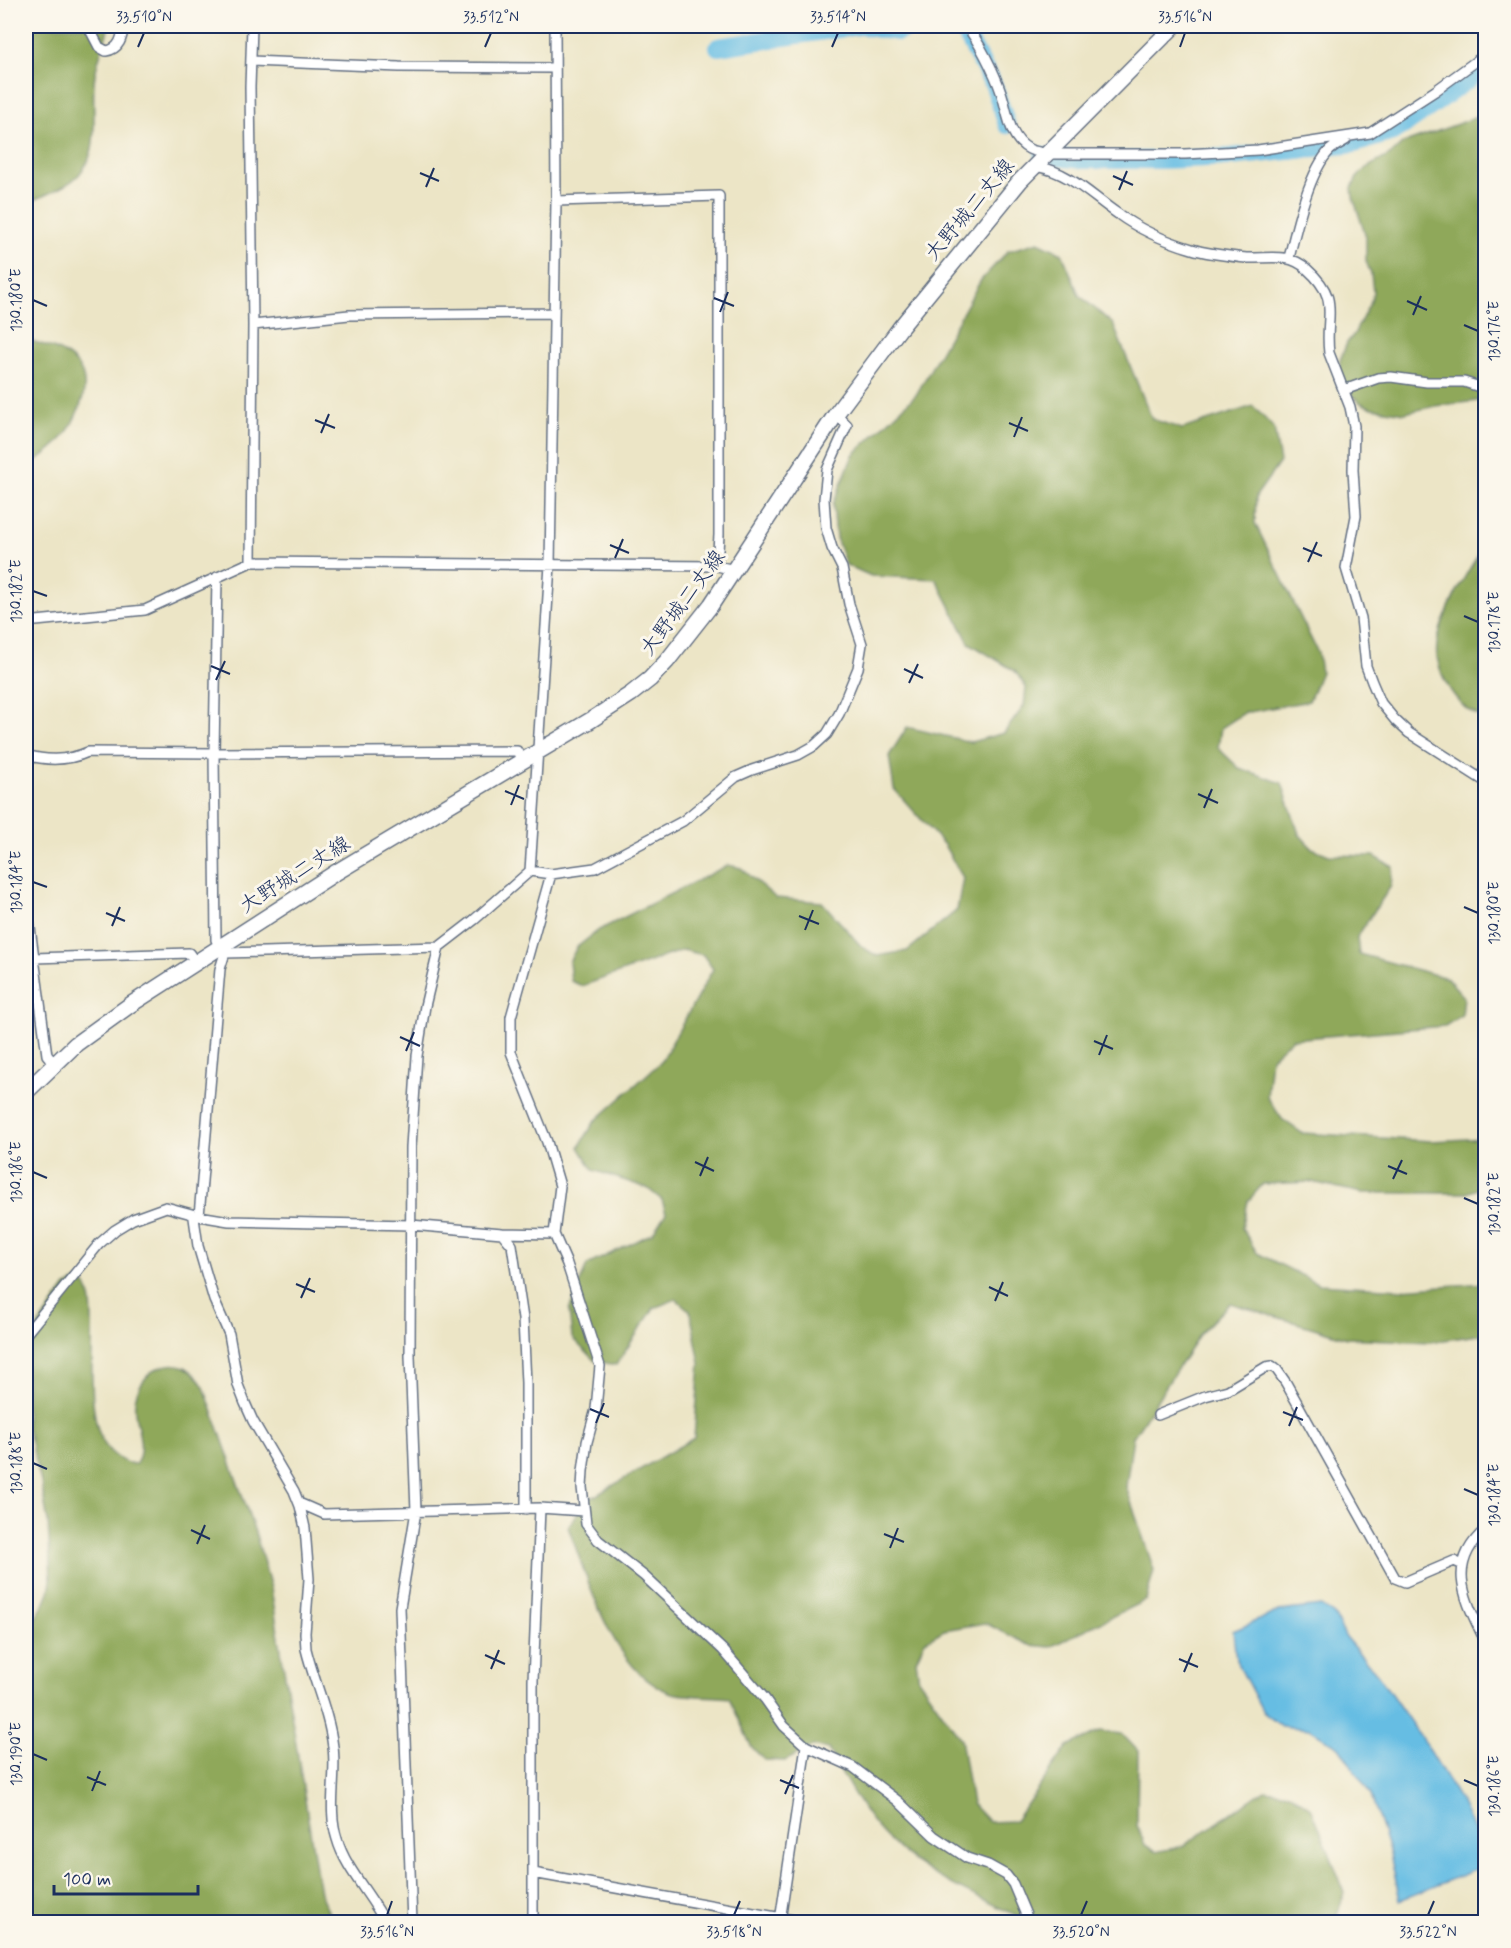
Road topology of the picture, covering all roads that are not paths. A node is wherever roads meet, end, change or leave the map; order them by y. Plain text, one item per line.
1 (88, 26) edge
2 (124, 26) edge
3 (252, 26) edge
4 (555, 26) edge
5 (966, 26) edge
6 (1174, 26) edge
7 (1485, 54) edge
8 (251, 61) junction
9 (554, 68) junction
10 (1350, 137) junction
11 (1047, 154) junction
12 (1036, 166) junction
13 (556, 201) junction
14 (1289, 258) junction
15 (554, 313) junction
16 (253, 325) junction
17 (1483, 385) edge
18 (1344, 390) junction
19 (836, 414) junction
20 (251, 562) junction
21 (550, 565) junction
22 (717, 566) junction
23 (735, 570) junction
24 (217, 578) junction
25 (26, 622) edge
26 (539, 752) junction
27 (214, 753) junction
28 (26, 755) edge
29 (522, 761) junction
30 (1485, 782) edge
31 (530, 871) junction
32 (551, 874) junction
33 (26, 898) edge
34 (439, 947) junction
35 (223, 950) junction
36 (32, 962) edge
37 (196, 963) junction
38 (54, 1063) junction
39 (26, 1092) edge
40 (199, 1216) junction
41 (411, 1225) junction
42 (502, 1233) junction
43 (554, 1234) junction
44 (26, 1334) edge
45 (1158, 1415) dead end
46 (299, 1503) junction
47 (540, 1508) junction
48 (526, 1509) junction
49 (416, 1511) junction
50 (584, 1511) junction
51 (1485, 1529) edge
52 (1463, 1565) junction
53 (1485, 1643) edge
54 (806, 1746) junction
55 (533, 1873) junction
56 (780, 1920) edge
57 (385, 1923) edge
58 (412, 1923) edge
59 (533, 1923) edge
60 (804, 1923) edge
61 (1029, 1923) edge

1 - 2 street
3 - 8 street
4 - 9 street
5 - 11 street
6 - 11 main road, 大野城二丈線
7 - 10 street
8 - 9 street
8 - 16 street
9 - 13 street
10 - 11 street
10 - 14 street
11 - 12 main road, 大野城二丈線
12 - 14 street
12 - 19 main road, 大野城二丈線
13 - 15 street
13 - 22 street
14 - 18 street
15 - 16 street
15 - 21 street
16 - 20 street
17 - 18 street
18 - 30 street
19 - 23 main road, 大野城二丈線
19 - 32 street
20 - 21 street
20 - 24 street
21 - 22 street
21 - 26 street
22 - 23 street
23 - 26 main road, 大野城二丈線
24 - 25 street
24 - 27 street
26 - 29 main road, 大野城二丈線
26 - 31 street
27 - 28 street
27 - 29 street
27 - 35 street
29 - 35 main road, 大野城二丈線
31 - 32 street
31 - 34 street
32 - 43 street
33 - 36 street
34 - 35 street
34 - 41 street
35 - 37 main road, 大野城二丈線
35 - 40 street
36 - 37 street
36 - 38 street
37 - 38 main road, 大野城二丈線
38 - 39 main road, 大野城二丈線
40 - 41 street
40 - 44 street
40 - 46 street
41 - 42 street
41 - 49 street
42 - 43 street
42 - 48 street
43 - 50 street
45 - 52 street
46 - 49 street
46 - 57 street
47 - 48 street
47 - 50 street
47 - 55 street
48 - 49 street
49 - 58 street
50 - 54 street
51 - 52 street
52 - 53 street
54 - 56 street
54 - 61 street
55 - 56 street
55 - 59 street
56 - 60 street

